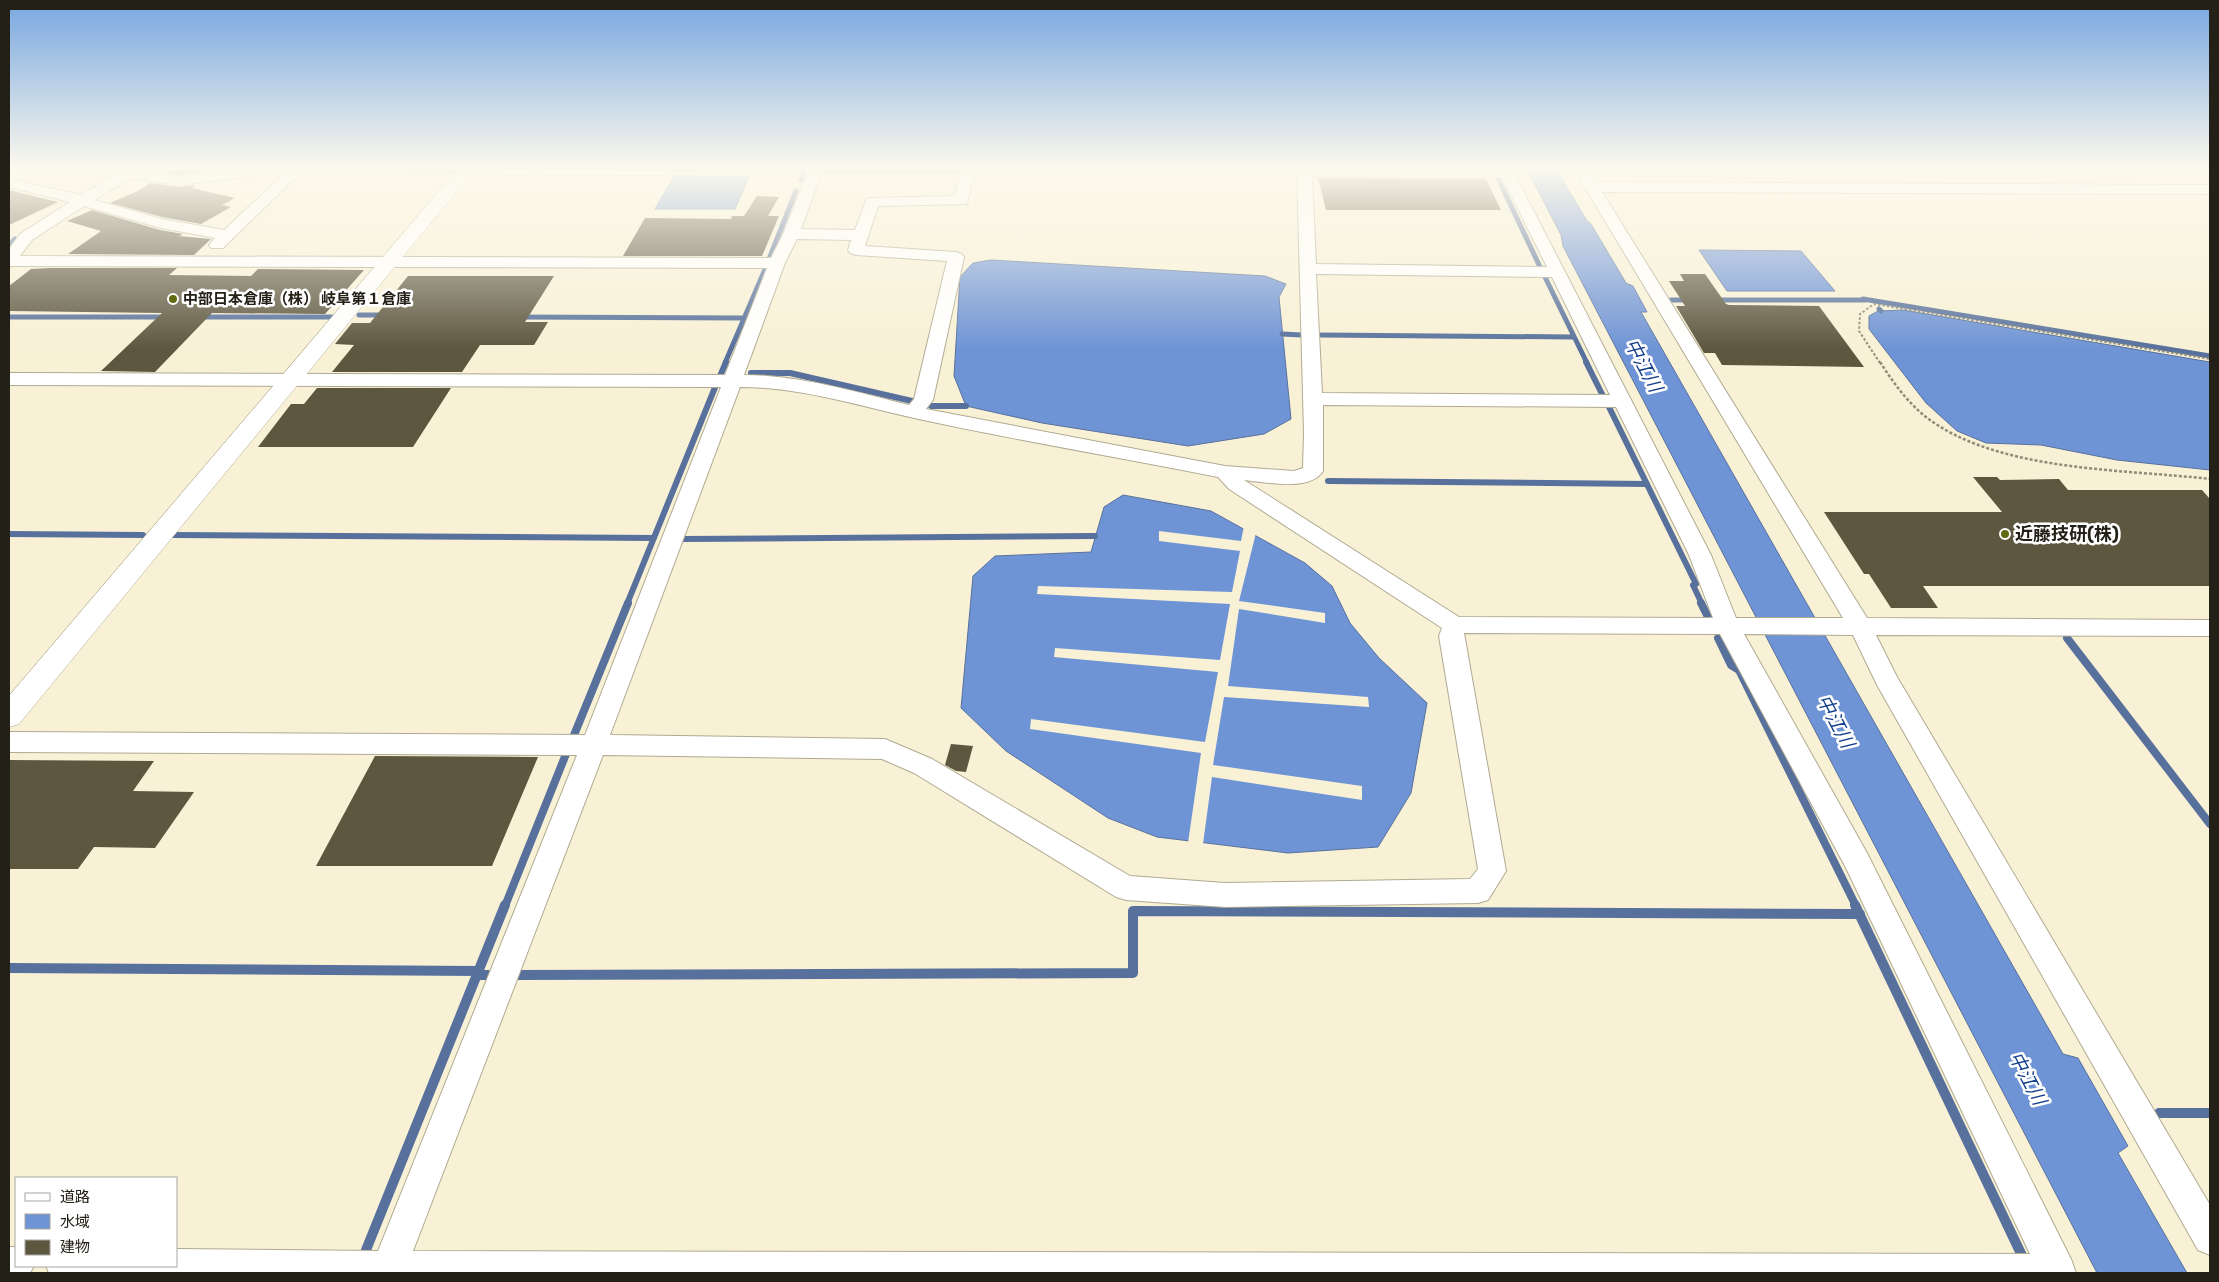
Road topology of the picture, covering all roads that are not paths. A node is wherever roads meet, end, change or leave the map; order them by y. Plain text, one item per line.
1 (39, 229) edge
2 (193, 229) edge
3 (234, 229) edge
4 (418, 229) edge
5 (794, 229) edge
6 (863, 229) edge
7 (1306, 229) edge
8 (1535, 229) edge
9 (1616, 229) edge
10 (792, 234) junction
11 (227, 235) junction
12 (861, 235) junction
13 (9, 236) edge
14 (26, 237) junction
15 (9, 261) edge
16 (200, 262) junction
17 (390, 262) junction
18 (777, 263) junction
19 (1307, 269) junction
20 (1558, 272) junction
21 (293, 378) junction
22 (9, 379) edge
23 (733, 380) junction
24 (1312, 400) junction
25 (1623, 401) junction
26 (914, 412) junction
27 (1225, 472) junction
28 (1455, 624) junction
29 (1734, 627) junction
30 (1850, 628) junction
31 (2210, 628) edge
32 (9, 716) edge
33 (9, 742) edge
34 (594, 744) junction
35 (2210, 1238) edge
36 (129, 1267) edge
37 (388, 1271) edge
38 (2058, 1272) edge

1 - 14 street
2 - 11 street
3 - 11 street
4 - 17 street
5 - 10 street
6 - 12 street
7 - 19 street
8 - 20 street
9 - 30 street
10 - 12 street
10 - 18 street
11 - 16 street
12 - 26 street
13 - 14 street
14 - 15 street
15 - 16 street
16 - 17 street
17 - 18 street
17 - 21 street
18 - 23 street
19 - 20 street
19 - 24 street
20 - 25 street
21 - 22 street
21 - 23 street
21 - 32 street
23 - 26 street
23 - 34 street
24 - 25 street
24 - 27 street
25 - 29 street
26 - 27 street
27 - 28 street
28 - 29 street
28 - 34 street
29 - 30 street
29 - 38 street
30 - 31 street
30 - 35 street
33 - 34 street
34 - 37 street
36 - 37 street
37 - 38 street

